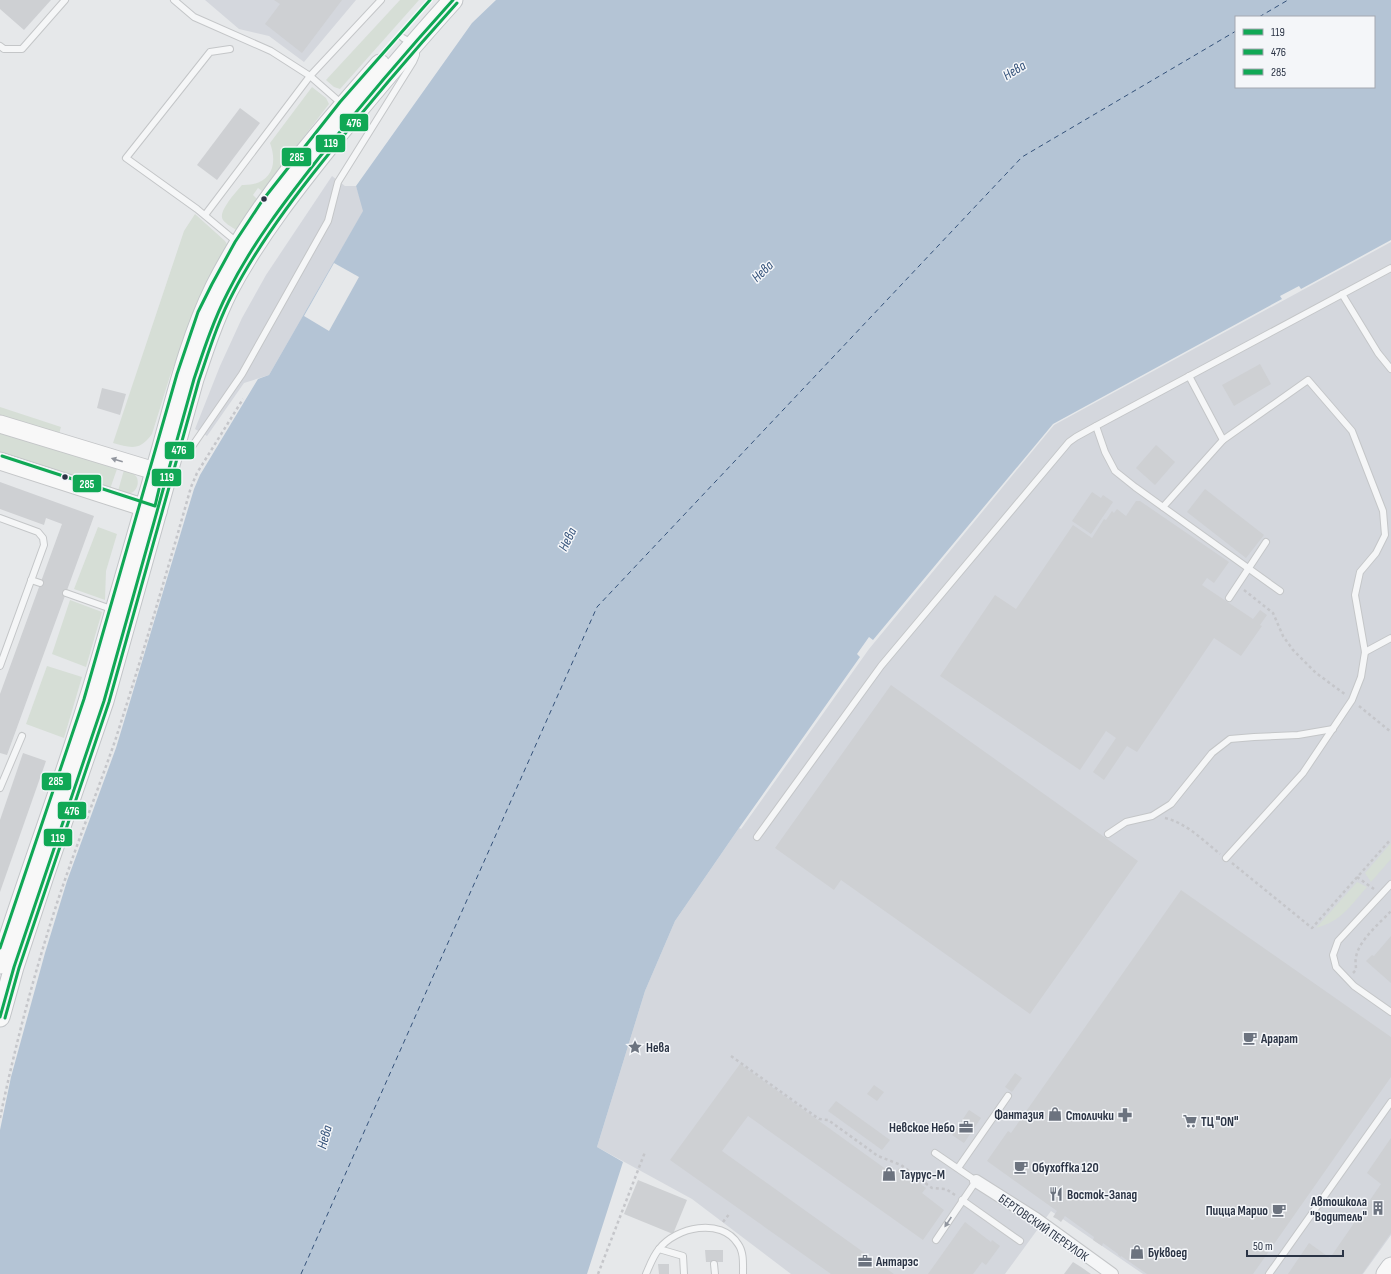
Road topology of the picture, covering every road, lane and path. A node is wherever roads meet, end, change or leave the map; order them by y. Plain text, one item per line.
1 (64, 0) edge
2 (174, 0) edge
3 (381, 0) edge
4 (437, 0) edge
5 (453, 0) edge
6 (408, 41) junction
7 (0, 46) edge
8 (230, 49) dead end
9 (310, 76) junction
10 (344, 105) junction
11 (205, 215) junction
12 (239, 244) junction
13 (1391, 268) edge
14 (1342, 294) junction
15 (1391, 369) edge
16 (1189, 376) junction
17 (243, 399) dead end
18 (0, 424) edge
19 (1096, 426) junction
20 (1223, 440) junction
21 (174, 454) junction
22 (0, 461) edge
23 (161, 473) junction
24 (1163, 507) junction
25 (151, 510) junction
26 (0, 518) edge
27 (1388, 536) edge
28 (1266, 542) dead end
29 (1248, 568) junction
30 (31, 580) junction
31 (40, 583) dead end
32 (1237, 585) junction
33 (1280, 591) dead end
34 (66, 593) dead end
35 (1228, 598) dead end
36 (115, 610) junction
37 (1391, 638) edge
38 (1365, 652) junction
39 (0, 666) edge
40 (1352, 700) junction
41 (1332, 729) junction
42 (1391, 732) edge
43 (22, 736) dead end
44 (0, 788) edge
45 (1152, 816) junction
46 (1108, 834) dead end
47 (758, 837) dead end
48 (1391, 839) edge
49 (1226, 858) junction
50 (1391, 884) edge
51 (1391, 910) edge
52 (5, 928) edge
53 (0, 964) edge
54 (1347, 979) junction
55 (1391, 1012) edge
56 (0, 1017) edge
57 (731, 1056) dead end
58 (1008, 1096) dead end
59 (0, 1097) edge
60 (4, 1098) junction
61 (1391, 1102) edge
62 (0, 1118) edge
63 (645, 1152) dead end
64 (935, 1153) dead end
65 (958, 1168) junction
66 (976, 1181) junction
67 (962, 1200) junction
68 (936, 1240) dead end
69 (1020, 1241) dead end
70 (659, 1248) junction
71 (714, 1264) dead end
72 (1391, 1267) edge
73 (598, 1274) edge
74 (646, 1274) edge
75 (684, 1274) edge
76 (715, 1274) edge
77 (743, 1274) edge
78 (1112, 1274) edge
79 (1269, 1274) edge
80 (1386, 1274) edge

1 - 7 lane
2 - 9 lane
3 - 9 lane
4 - 6 main road
5 - 6 main road
6 - 10 main road
6 - 21 main road
6 - 21 lane
8 - 11 lane
9 - 10 lane
9 - 11 lane
10 - 12 main road
11 - 12 lane
12 - 23 main road
13 - 14 lane
14 - 15 lane
14 - 16 lane
16 - 19 lane
16 - 20 lane
17 - 60 path
23 -> 18 main road
19 - 24 lane
19 - 47 lane
20 - 24 lane
20 - 27 lane
21 - 23 main road
22 - 25 main road
23 - 25 main road
24 - 29 lane
25 - 36 main road
25 - 56 main road
26 - 30 lane
27 - 38 lane
28 - 29 lane
29 - 32 lane
29 - 33 lane
30 - 31 lane
30 - 39 lane
32 - 35 lane
32 - 40 path
34 - 36 lane
36 - 52 main road
37 - 38 lane
38 - 40 lane
40 - 41 lane
40 - 42 path
41 - 45 lane
41 - 49 lane
43 - 44 lane
45 - 46 lane
45 - 49 path
48 - 49 path
50 - 54 lane
51 - 54 path
52 - 53 main road
54 - 55 lane
57 - 67 path
58 - 65 lane
59 - 60 path
60 - 62 path
61 - 79 lane
63 - 73 path
64 - 65 lane
65 - 66 lane
66 - 67 lane
66 - 78 street, БЕРТОВСКИЙ ПЕРЕУЛОК
67 -> 68 lane
67 - 69 lane
70 - 74 lane
70 - 75 lane
70 - 77 lane
71 - 76 lane
72 - 80 main road

